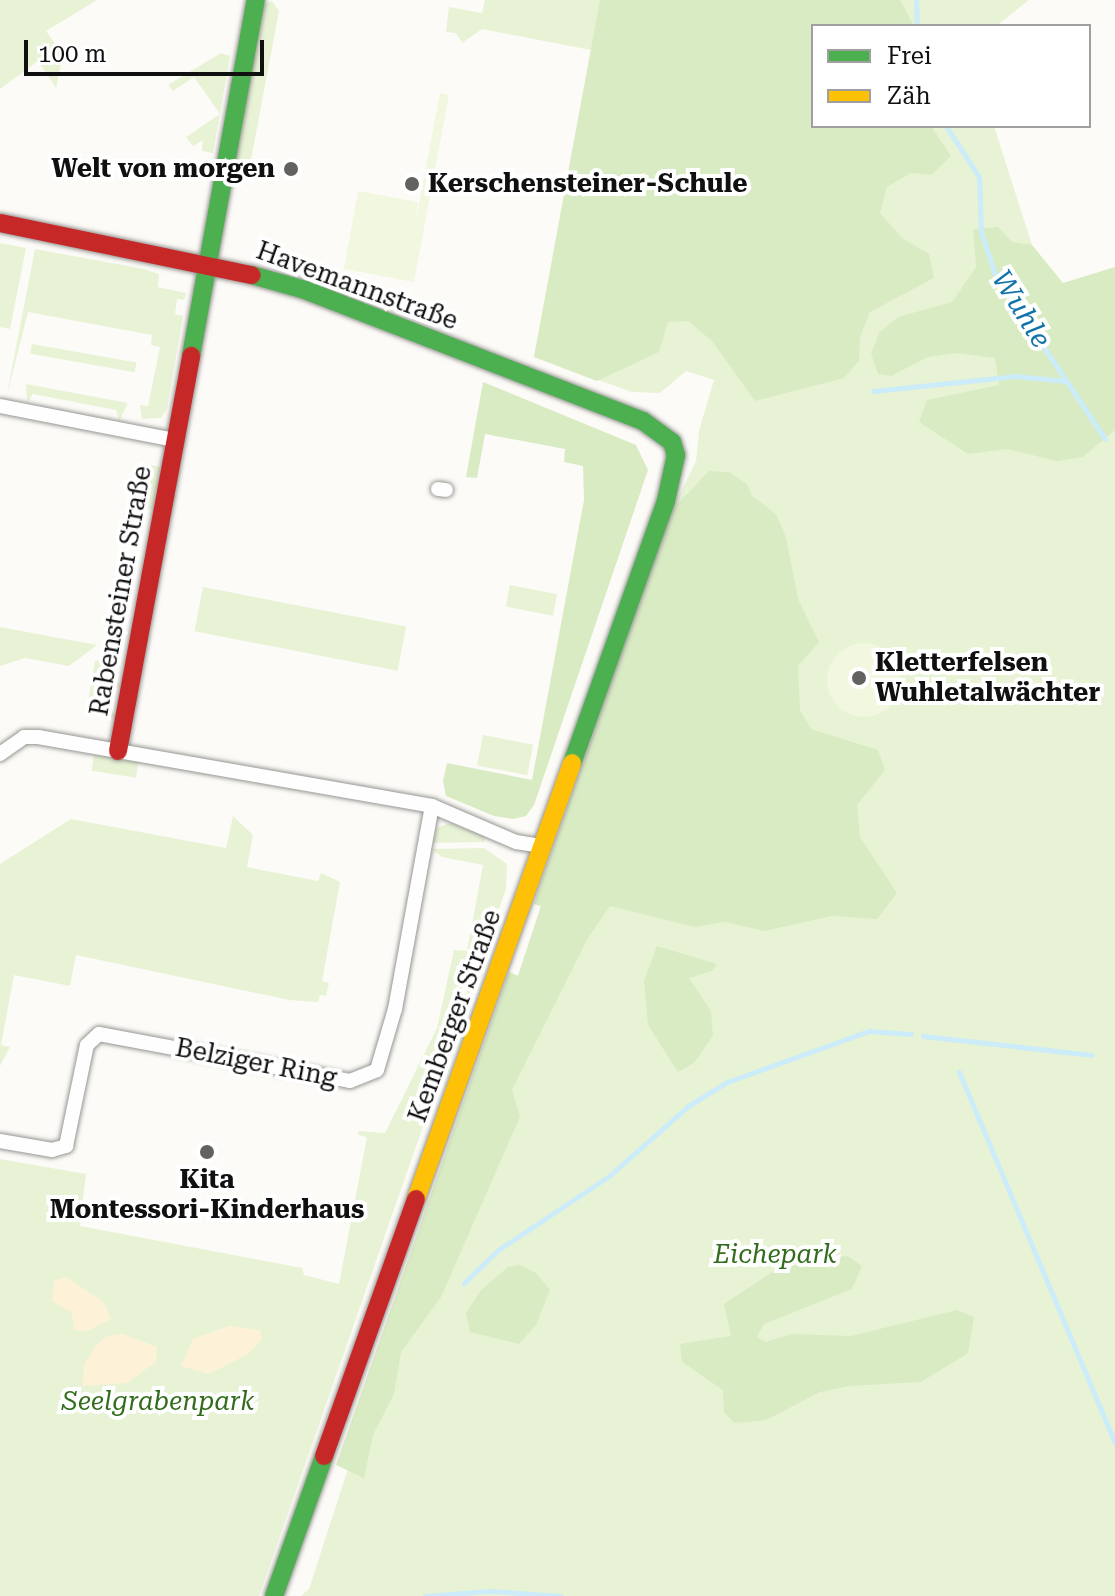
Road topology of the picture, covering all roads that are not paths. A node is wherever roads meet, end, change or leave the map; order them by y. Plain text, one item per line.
1 (256, 0) edge
2 (0, 223) edge
3 (209, 263) junction
4 (0, 406) edge
5 (175, 440) junction
6 (676, 452) joint
7 (118, 751) junction
8 (0, 754) edge
9 (432, 806) junction
10 (541, 846) junction
11 (0, 1141) edge
12 (274, 1596) edge

1 - 3 main road, Rabensteiner Straße
2 - 3 main road, Havemannstraße
3 - 5 main road, Rabensteiner Straße
3 - 6 main road, Havemannstraße
4 - 5 street, Rabensteiner Straße
5 - 7 main road, Rabensteiner Straße
6 - 10 main road, Kemberger Straße
7 - 8 street
7 - 9 street
9 - 10 street
9 - 11 street, Belziger Ring
10 - 12 main road, Kemberger Straße

